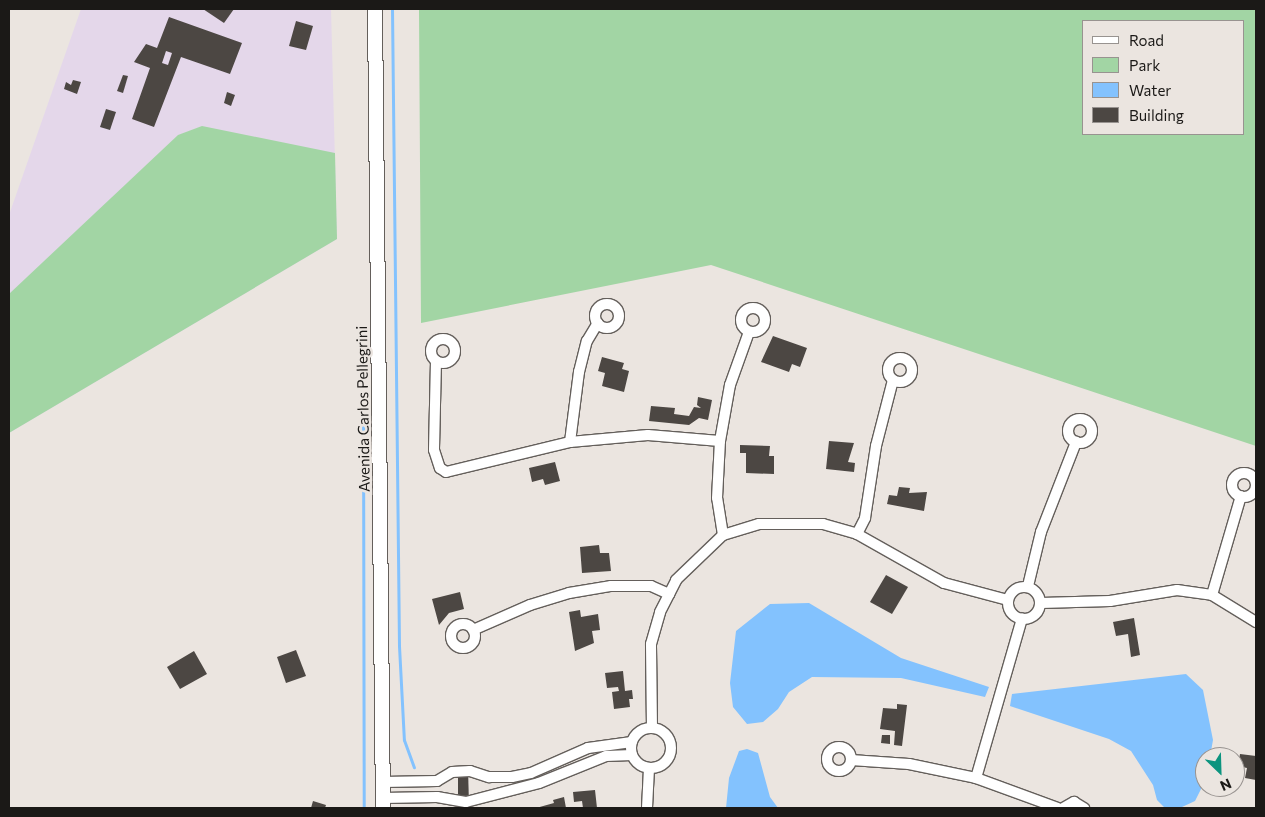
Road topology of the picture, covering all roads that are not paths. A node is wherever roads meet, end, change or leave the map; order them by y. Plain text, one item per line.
1 (375, 9) edge
2 (598, 323) dead end
3 (749, 332) dead end
4 (436, 360) dead end
5 (893, 380) dead end
6 (720, 441) junction
7 (570, 442) junction
8 (1076, 442) dead end
9 (1241, 496) dead end
10 (857, 534) junction
11 (723, 535) junction
12 (1028, 586) junction
13 (669, 594) junction
14 (1212, 595) junction
15 (1008, 600) junction
16 (1041, 603) junction
17 (1022, 619) junction
18 (1256, 622) edge
19 (473, 630) dead end
20 (652, 728) junction
21 (632, 742) junction
22 (632, 755) junction
23 (851, 760) dead end
24 (649, 768) junction
25 (489, 777) junction
26 (976, 778) junction
27 (437, 781) junction
28 (383, 782) junction
29 (490, 796) junction
30 (436, 797) junction
31 (383, 803) edge
32 (647, 808) edge
33 (1058, 808) edge
34 (1063, 808) edge
35 (1084, 808) edge

1 - 28 main road, Avenida Carlos Pellegrini
2 - 7 street
3 - 6 street
4 - 7 street
5 - 10 street
6 - 7 street
6 - 11 street
8 - 12 street
9 - 14 street
10 - 11 street
10 - 15 street
11 - 13 street
12 - 15 street
12 - 16 street
13 - 19 street
13 - 20 street
14 - 16 street
14 - 18 street
15 - 17 street
16 - 17 street
17 - 26 street
20 - 21 street
20 - 24 street
21 - 22 street
21 - 25 street
22 - 24 street
22 - 29 street
23 - 26 street
24 - 32 street
25 - 27 street
25 - 29 street
26 - 33 street
27 - 28 street
27 - 30 street
28 - 31 main road, Avenida Carlos Pellegrini
29 - 30 street
30 - 31 street
34 - 35 street

